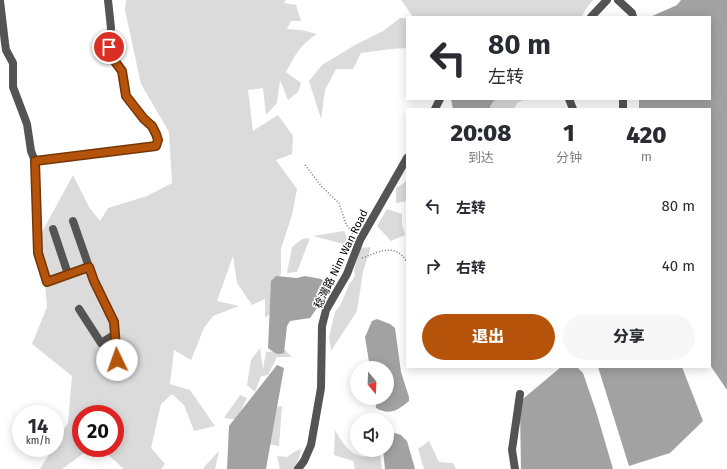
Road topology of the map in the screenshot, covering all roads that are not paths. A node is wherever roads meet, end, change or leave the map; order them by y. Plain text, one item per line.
1 (108, 0) edge
2 (607, 0) edge
3 (618, 0) edge
4 (0, 1) edge
5 (592, 16) edge
6 (633, 16) edge
7 (406, 160) edge
8 (35, 161) junction
9 (73, 221) dead end
10 (53, 229) dead end
11 (89, 267) junction
12 (68, 274) junction
13 (79, 309) dead end
14 (115, 334) junction
15 (117, 360) dead end
16 (520, 394) dead end
17 (298, 469) edge
18 (515, 469) edge

1 - 8 street
2 - 5 street
3 - 6 street
4 - 8 street
7 - 17 street, 稔灣路 Nim Wan Road
8 - 12 street
9 - 11 street
10 - 12 street
11 - 12 street
11 - 14 street
13 - 14 street
14 - 15 street
16 - 18 street

